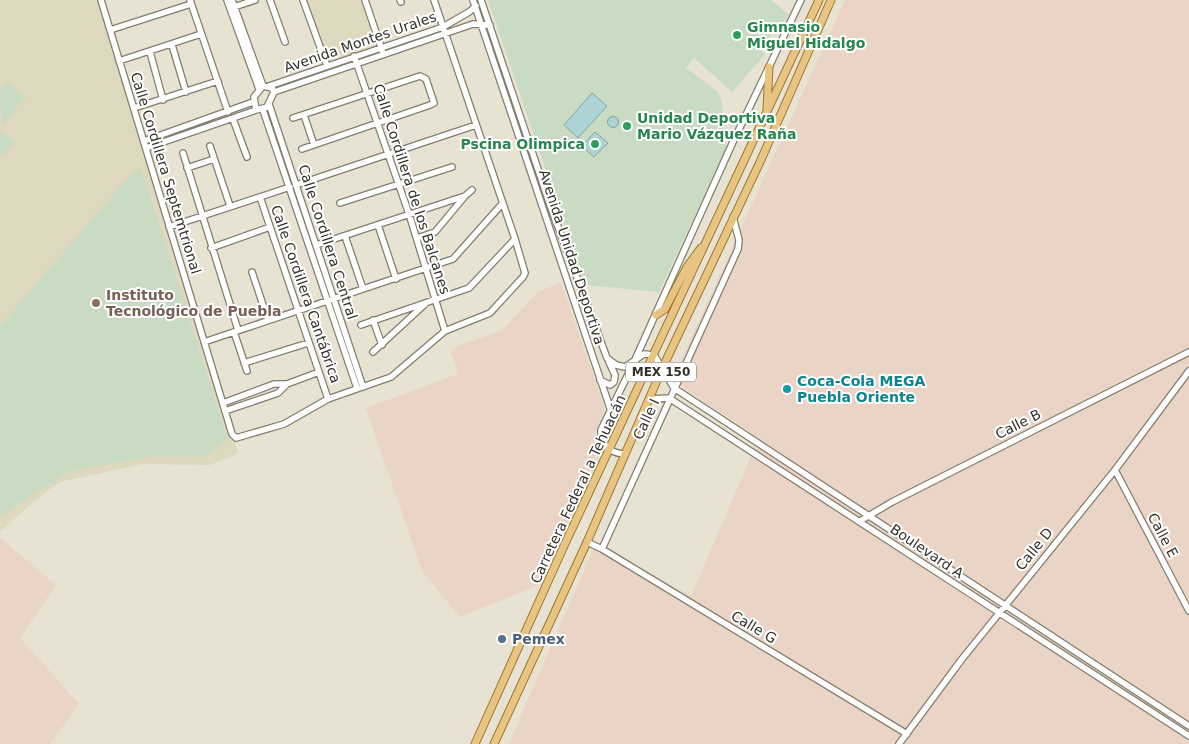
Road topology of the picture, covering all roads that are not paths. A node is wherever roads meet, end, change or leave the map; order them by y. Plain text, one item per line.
1 (101, 0) edge
2 (227, 0) edge
3 (232, 0) edge
4 (256, 0) edge
5 (270, 0) edge
6 (303, 0) edge
7 (366, 0) edge
8 (434, 0) edge
9 (481, 0) edge
10 (801, 0) edge
11 (820, 0) edge
12 (831, 0) edge
13 (190, 2) edge
14 (474, 3) edge
15 (234, 7) junction
16 (469, 12) junction
17 (473, 24) junction
18 (481, 24) junction
19 (490, 25) junction
20 (110, 30) junction
21 (444, 30) junction
22 (201, 34) junction
23 (285, 42) dead end
24 (172, 45) junction
25 (381, 47) junction
26 (150, 52) junction
27 (384, 54) junction
28 (354, 56) junction
29 (119, 61) junction
30 (357, 64) junction
31 (327, 66) junction
32 (769, 67) junction
33 (218, 81) junction
34 (264, 87) junction
35 (186, 92) junction
36 (274, 92) junction
37 (367, 94) junction
38 (163, 100) junction
39 (253, 102) junction
40 (269, 104) junction
41 (134, 108) junction
42 (256, 110) junction
43 (263, 110) junction
44 (228, 112) junction
45 (304, 115) junction
46 (766, 116) junction
47 (293, 118) dead end
48 (233, 119) junction
49 (377, 124) junction
50 (476, 125) junction
51 (178, 130) junction
52 (181, 136) junction
53 (145, 144) junction
54 (314, 145) junction
55 (210, 146) dead end
56 (302, 149) dead end
57 (183, 153) dead end
58 (388, 154) junction
59 (247, 157) dead end
60 (214, 159) junction
61 (452, 167) dead end
62 (187, 168) junction
63 (538, 168) junction
64 (530, 170) junction
65 (398, 184) junction
66 (293, 186) junction
67 (544, 188) junction
68 (472, 190) dead end
69 (537, 190) junction
70 (465, 196) junction
71 (260, 197) junction
72 (340, 203) dead end
73 (502, 204) junction
74 (550, 205) junction
75 (230, 206) junction
76 (543, 207) junction
77 (409, 214) junction
78 (201, 216) junction
79 (733, 217) junction
80 (378, 225) junction
81 (169, 227) junction
82 (270, 227) junction
83 (345, 236) junction
84 (710, 236) junction
85 (417, 238) junction
86 (515, 239) junction
87 (316, 245) junction
88 (211, 248) junction
89 (426, 268) junction
90 (252, 272) dead end
91 (396, 279) junction
92 (363, 289) junction
93 (330, 300) junction
94 (432, 300) junction
95 (298, 311) junction
96 (656, 315) junction
97 (268, 320) junction
98 (373, 320) junction
99 (361, 325) dead end
100 (236, 331) junction
101 (445, 331) junction
102 (204, 342) junction
103 (308, 342) junction
104 (382, 345) junction
105 (373, 352) dead end
106 (1189, 352) edge
107 (654, 355) junction
108 (607, 358) junction
109 (634, 362) junction
110 (244, 364) junction
111 (662, 370) junction
112 (248, 371) dead end
113 (1189, 371) edge
114 (319, 372) junction
115 (600, 380) junction
116 (287, 384) junction
117 (360, 388) junction
118 (674, 388) junction
119 (669, 398) junction
120 (328, 399) junction
121 (649, 399) junction
122 (223, 404) junction
123 (610, 408) junction
124 (225, 411) junction
125 (610, 448) junction
126 (765, 449) junction
127 (624, 454) junction
128 (760, 456) junction
129 (1115, 470) junction
130 (868, 514) junction
131 (860, 521) junction
132 (587, 542) junction
133 (602, 549) junction
134 (1004, 606) junction
135 (1189, 611) edge
136 (998, 614) junction
137 (1060, 642) junction
138 (1055, 649) junction
139 (1189, 726) edge
140 (907, 734) junction
141 (1189, 736) edge
142 (476, 744) edge
143 (494, 744) edge
144 (899, 744) edge

1 - 20 street, Calle Cordillera Septemtrional
2 - 34 street
3 - 15 street
4 - 15 street
5 - 23 street
6 - 31 street
7 - 25 street
8 - 21 street
9 - 14 street, Avenida Montes Urales
9 - 19 street, Avenida Unidad Deportiva
10 - 32 street
11 - 46 main road, Carretera Federal a Tehuacán / MEX 150
12 - 79 main road, Carretera Federal a Tehuacán / MEX 150
13 - 20 street
13 - 22 street
14 - 16 street, Avenida Montes Urales
14 - 18 street, Avenida Unidad Deportiva
15 - 34 street
16 - 17 street
16 - 21 street, Avenida Montes Urales
17 - 18 street, Avenida Montes Urales
17 - 21 street, Avenida Montes Urales
18 - 19 street, Avenida Montes Urales
18 - 64 street, Avenida Unidad Deportiva
19 - 63 street, Avenida Unidad Deportiva
20 - 29 street, Calle Cordillera Septemtrional
21 - 25 street, Avenida Montes Urales
21 - 27 street, Avenida Montes Urales
21 - 50 street
22 - 24 street
22 - 33 street
24 - 26 street
24 - 35 street
25 - 27 street
25 - 28 street, Avenida Montes Urales
26 - 29 street
26 - 38 street
27 - 30 street, Avenida Montes Urales
28 - 30 street, Calle Cordillera de los Balcanes
28 - 31 street, Avenida Montes Urales
29 - 41 street, Calle Cordillera Septemtrional
30 - 36 street, Avenida Montes Urales
30 - 37 street, Calle Cordillera de los Balcanes
31 - 34 street, Avenida Montes Urales
32 - 46 main road
32 - 96 street
33 - 35 street
33 - 44 street
34 - 36 street
34 - 39 street
35 - 38 street
36 - 40 street
37 - 45 street
37 - 49 street, Calle Cordillera de los Balcanes
37 - 49 street
38 - 41 street
39 - 42 street
39 - 44 street
40 - 43 street
40 - 66 street, Calle Cordillera Central
41 - 53 street, Calle Cordillera Septemtrional
42 - 43 street
42 - 48 street
43 - 66 street, Calle Cordillera Central
44 - 51 street
45 - 47 street
45 - 54 street
46 - 84 main road, Carretera Federal a Tehuacán / MEX 150
48 - 52 street
48 - 59 street
49 - 54 street
49 - 58 street, Calle Cordillera de los Balcanes
50 - 58 street
50 - 73 street
51 - 52 street
51 - 53 street
52 - 53 street
53 - 81 street, Calle Cordillera Septemtrional
54 - 56 street
55 - 60 street
57 - 62 street
58 - 65 street, Calle Cordillera de los Balcanes
58 - 66 street
60 - 62 street
60 - 75 street
61 - 65 street
62 - 78 street
63 - 64 street
63 - 67 street, Avenida Unidad Deportiva
64 - 69 street, Avenida Unidad Deportiva
65 - 72 street
65 - 77 street, Calle Cordillera de los Balcanes
66 - 71 street
66 - 87 street, Calle Cordillera Central
66 - 93 street, Calle Cordillera Central
67 - 69 street
67 - 74 street, Avenida Unidad Deportiva
68 - 70 street
69 - 76 street, Avenida Unidad Deportiva
70 - 77 street
70 - 85 street
71 - 75 street
71 - 82 street, Calle Cordillera Cantábrica
73 - 86 street
73 - 89 street
74 - 76 street
74 - 108 street, Avenida Unidad Deportiva
75 - 78 street
76 - 115 street, Avenida Unidad Deportiva
77 - 80 street
77 - 85 street, Calle Cordillera de los Balcanes
78 - 81 street
78 - 88 street
79 - 111 main road, Carretera Federal a Tehuacán / MEX 150
79 - 118 street, Calle I
80 - 83 street
80 - 91 street
81 - 102 street, Calle Cordillera Septemtrional
82 - 88 street
82 - 95 street, Calle Cordillera Cantábrica
83 - 87 street
83 - 92 street
84 - 96 main road
84 - 107 main road, Carretera Federal a Tehuacán / MEX 150
85 - 89 street, Calle Cordillera de los Balcanes
86 - 94 street
86 - 101 street
87 - 93 street, Calle Cordillera Central
88 - 100 street
89 - 91 street
89 - 94 street, Calle Cordillera de los Balcanes
90 - 97 street
91 - 92 street
92 - 93 street
93 - 95 street
93 - 117 street, Calle Cordillera Central
94 - 98 street
94 - 101 street, Calle Cordillera de los Balcanes
94 - 104 street
95 - 97 street
95 - 103 street, Calle Cordillera Cantábrica
96 - 109 street
97 - 100 street
98 - 99 street
98 - 104 street
100 - 102 street
100 - 110 street
101 - 117 street
102 - 122 street, Calle Cordillera Septemtrional
103 - 110 street
103 - 114 street, Calle Cordillera Cantábrica
104 - 105 street
106 - 130 street, Calle B
107 - 109 street, Avenida Unidad Deportiva
107 - 111 street
107 - 125 main road, Carretera Federal a Tehuacán / MEX 150
108 - 109 street, Avenida Unidad Deportiva
108 - 115 street
109 - 123 street
110 - 112 street
111 - 118 street, Boulevard A
111 - 121 main road, Carretera Federal a Tehuacán / MEX 150
113 - 129 street, Calle D
114 - 116 street
114 - 120 street, Calle Cordillera Cantábrica
115 - 123 street, Avenida Unidad Deportiva
116 - 122 street
116 - 124 street
117 - 120 street
118 - 119 street, Calle I
118 - 126 street, Boulevard A
119 - 121 street
119 - 128 street, Boulevard A
119 - 133 street, Calle I
120 - 124 street, Calle Cordillera Septemtrional
121 - 127 main road, Carretera Federal a Tehuacán / MEX 150
122 - 124 street, Calle Cordillera Septemtrional
123 - 125 street
125 - 127 street
125 - 142 main road, Carretera Federal a Tehuacán / MEX 150
126 - 128 street
126 - 130 street, Boulevard A
127 - 132 main road, Carretera Federal a Tehuacán / MEX 150
128 - 131 street, Boulevard A
129 - 134 street, Calle D
129 - 135 street, Calle E
130 - 131 street, Calle B
130 - 134 street, Boulevard A
131 - 136 street, Boulevard A
132 - 133 street, Calle G
132 - 143 main road, Carretera Federal a Tehuacán / MEX 150
133 - 140 street, Calle G
134 - 136 street, Calle D
134 - 137 street, Boulevard A
136 - 138 street, Boulevard A
136 - 140 street, Calle D
137 - 138 street
137 - 139 street, Boulevard A
138 - 141 street, Boulevard A
140 - 144 street, Calle D

